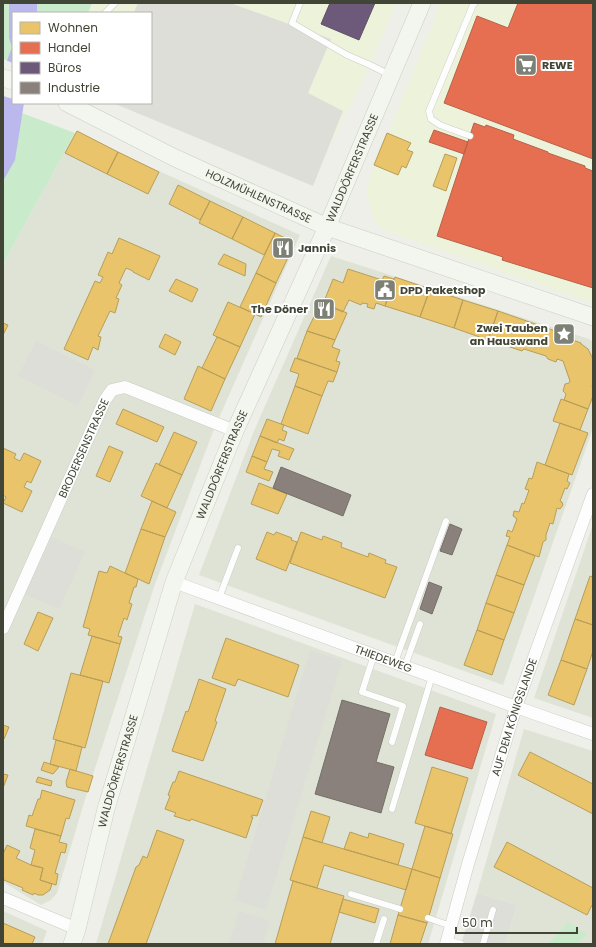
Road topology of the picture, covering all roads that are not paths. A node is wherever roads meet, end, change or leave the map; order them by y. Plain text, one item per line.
1 (115, 3) edge
2 (300, 3) edge
3 (422, 3) edge
4 (475, 3) edge
5 (107, 12) edge
6 (391, 76) junction
7 (69, 104) edge
8 (470, 136) dead end
9 (327, 227) junction
10 (593, 317) edge
11 (235, 431) junction
12 (593, 494) edge
13 (590, 515) edge
14 (446, 521) dead end
15 (238, 548) dead end
16 (174, 582) junction
17 (219, 598) junction
18 (420, 624) dead end
19 (3, 628) edge
20 (374, 655) junction
21 (400, 664) junction
22 (432, 676) junction
23 (516, 707) junction
24 (593, 734) edge
25 (392, 742) dead end
26 (392, 809) dead end
27 (351, 894) dead end
28 (3, 898) edge
29 (400, 909) dead end
30 (493, 910) dead end
31 (428, 918) dead end
32 (384, 919) dead end
33 (451, 926) junction
34 (74, 936) edge
35 (446, 942) edge
36 (376, 944) edge
37 (461, 944) edge
38 (483, 944) edge

1 - 5 lane
2 - 6 lane
3 - 6 street, WALDDÖRFERSTRASSE
4 - 8 lane
6 - 9 street, WALDDÖRFERSTRASSE
7 - 9 street, HOLZMÜHLENSTRASSE
9 - 10 street, HOLZMÜHLENSTRASSE
9 - 11 street, WALDDÖRFERSTRASSE
11 - 16 street, WALDDÖRFERSTRASSE
11 - 19 street, BRODERSENSTRASSE
12 - 13 street, AUF DEM KÖNIGSLANDE
13 - 23 street, AUF DEM KÖNIGSLANDE
14 - 21 lane
15 - 17 lane
16 - 17 street, THIEDEWEG
16 - 34 street, WALDDÖRFERSTRASSE
17 - 20 street, THIEDEWEG
18 - 21 lane
20 - 21 street, THIEDEWEG
20 - 25 lane
21 - 22 street, THIEDEWEG
22 - 23 street, THIEDEWEG
22 - 26 lane
23 - 24 street, THIEDEWEG
23 - 33 street, AUF DEM KÖNIGSLANDE
27 - 29 lane
28 - 34 street
30 - 38 lane
31 - 33 lane
32 - 36 lane
33 - 35 street, AUF DEM KÖNIGSLANDE
35 - 37 lane

